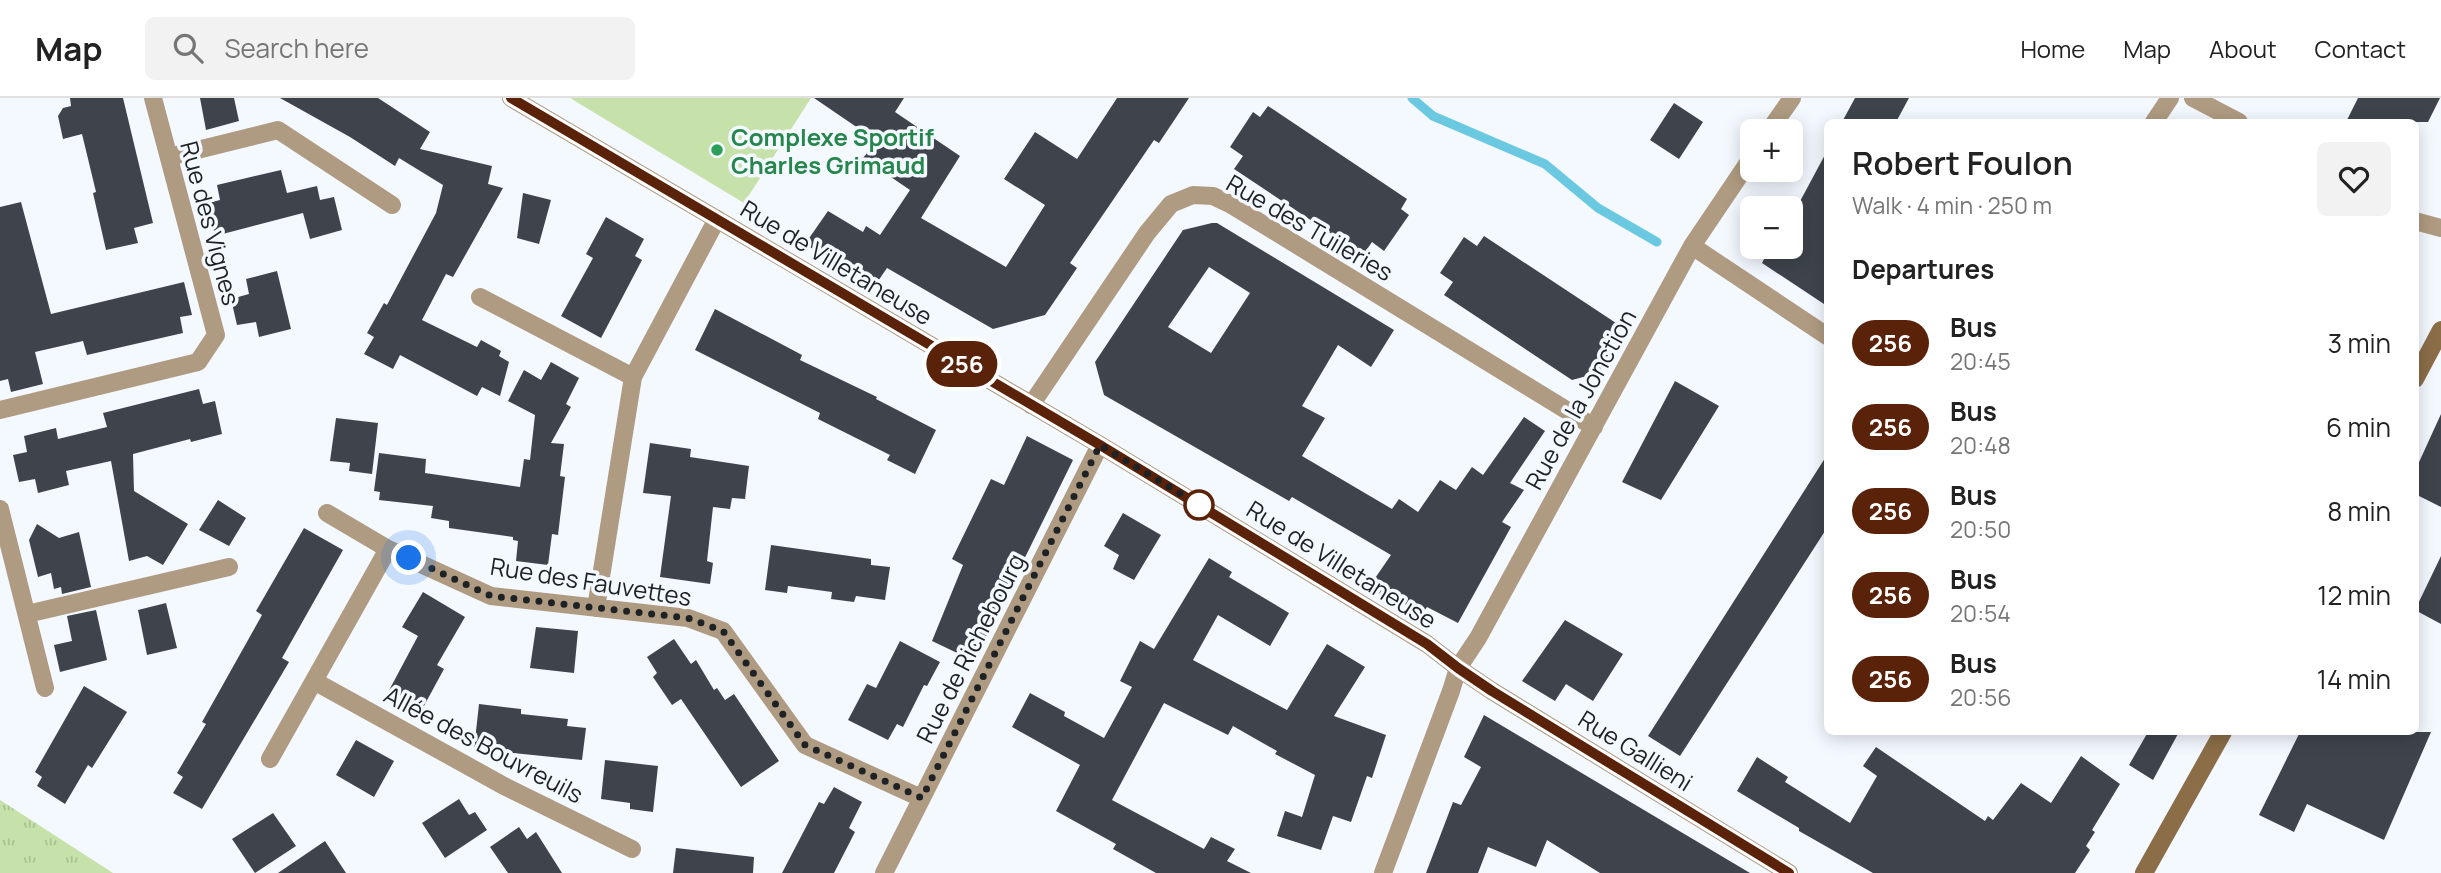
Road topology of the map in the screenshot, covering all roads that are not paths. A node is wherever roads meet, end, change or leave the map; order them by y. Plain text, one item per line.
1 (153, 98) edge
2 (511, 98) edge
3 (1792, 98) edge
4 (2170, 98) edge
5 (2193, 98) edge
6 (1777, 119) edge
7 (2156, 119) edge
8 (2233, 119) edge
9 (169, 157) junction
10 (1740, 175) edge
11 (392, 205) dead end
12 (717, 219) junction
13 (2419, 222) edge
14 (2441, 228) edge
15 (1692, 246) junction
16 (480, 297) dead end
17 (2441, 330) edge
18 (1824, 334) edge
19 (2419, 371) edge
20 (633, 377) junction
21 (1031, 405) junction
22 (0, 410) edge
23 (1594, 427) junction
24 (1100, 445) junction
25 (0, 509) edge
26 (327, 513) dead end
27 (3, 532) edge
28 (388, 549) junction
29 (229, 568) dead end
30 (596, 608) junction
31 (27, 614) junction
32 (1458, 668) junction
33 (314, 681) junction
34 (45, 688) dead end
35 (2221, 735) edge
36 (270, 759) dead end
37 (922, 798) junction
38 (632, 849) dead end
39 (884, 873) edge
40 (1382, 873) edge
41 (1789, 873) edge
42 (2144, 873) edge

1 - 9 street, Rue des Vignes
2 - 12 street, Rue de Villetaneuse
3 - 6 street
4 - 7 street
5 - 8 street
9 - 11 street
9 - 22 street, Rue des Vignes
10 - 15 street, Rue de la Jonction
12 - 20 street
12 - 21 street, Rue de Villetaneuse
13 - 14 street
15 - 18 street
15 - 23 street, Rue de la Jonction
16 - 20 street
17 - 19 main road
20 - 30 street
21 - 23 street, Rue des Tuileries
21 - 24 street, Rue de Villetaneuse
23 - 32 street, Rue de la Jonction
24 - 32 street, Rue de Villetaneuse
24 - 37 street, Rue de Richebourg
25 - 27 street
26 - 28 street, Rue des Fauvettes
27 - 31 street
28 - 30 street, Rue des Fauvettes
28 - 33 street
29 - 31 street
30 - 37 street, Rue des Fauvettes
31 - 34 street
32 - 40 street, Rue de la Jonction
32 - 41 street, Rue Gallieni
33 - 36 street
33 - 38 street, Allée des Bouvreuils
35 - 42 main road
37 - 39 street, Rue de Richebourg

